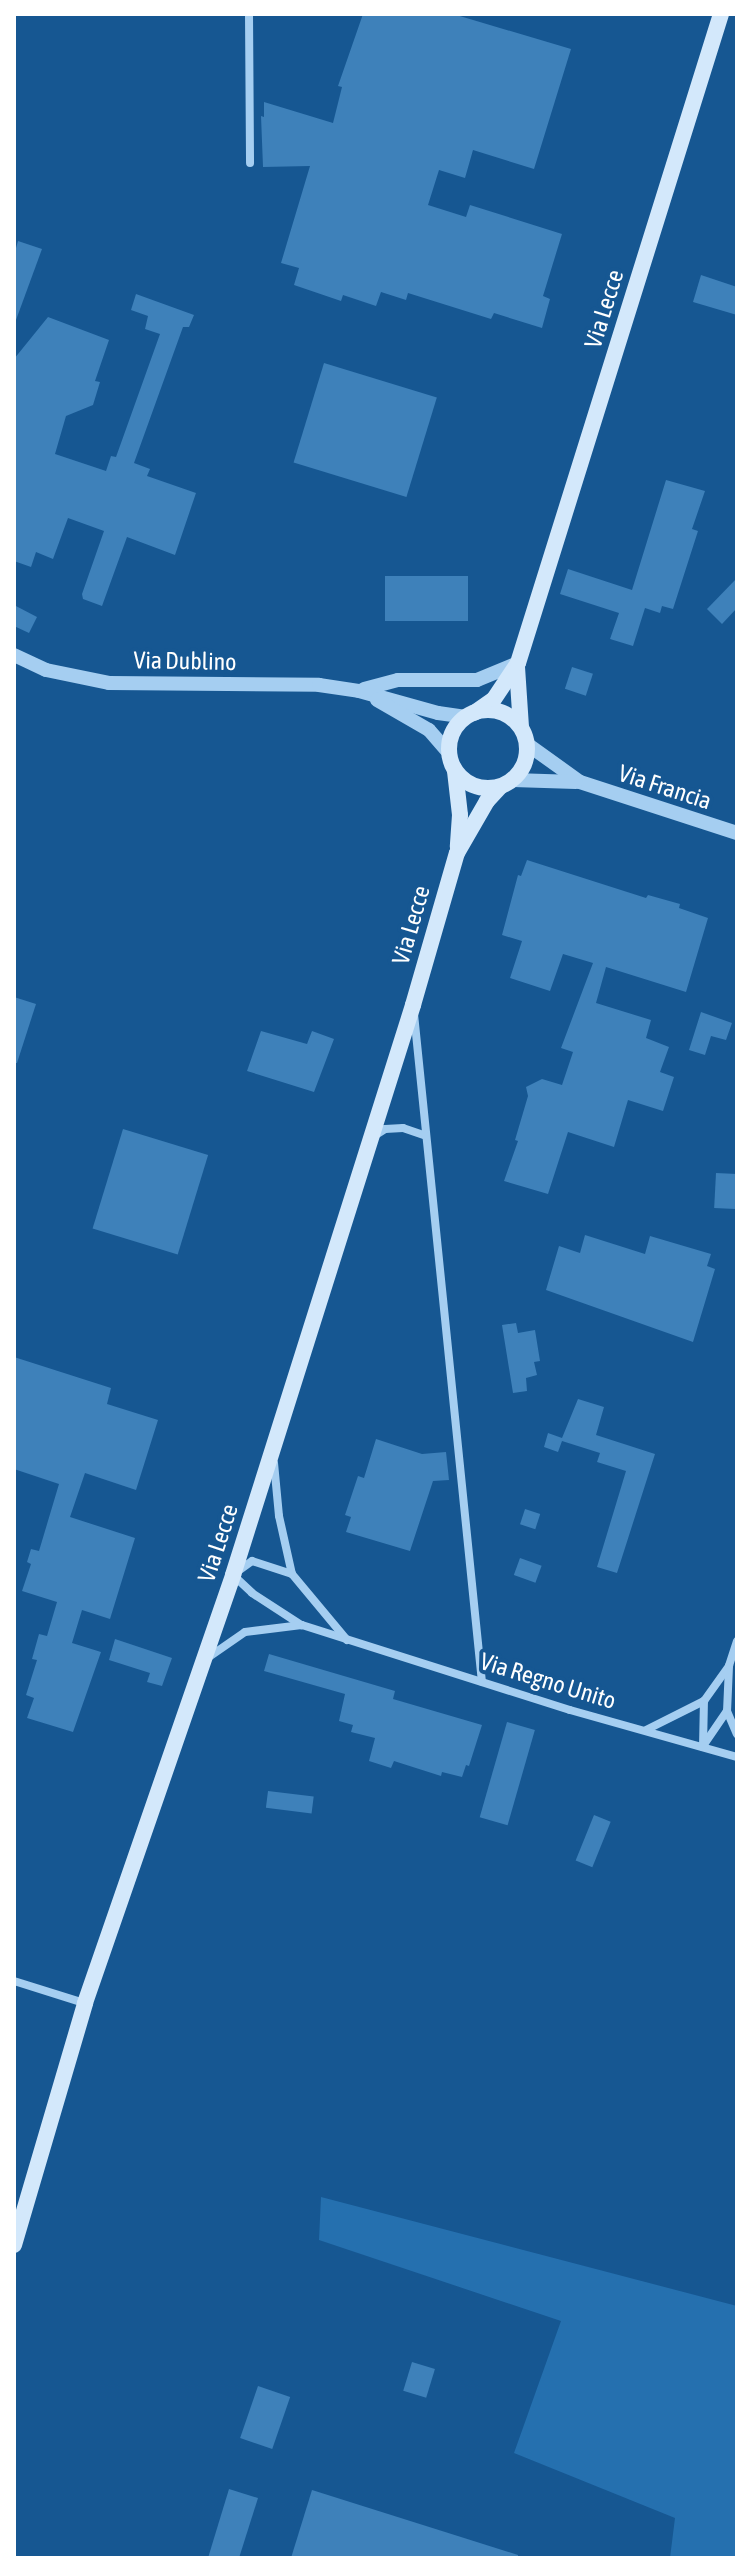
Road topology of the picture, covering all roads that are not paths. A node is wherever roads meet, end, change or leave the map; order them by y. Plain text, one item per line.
1 (249, 14) edge
2 (721, 14) edge
3 (250, 163) dead end
4 (14, 655) edge
5 (518, 663) junction
6 (359, 691) junction
7 (470, 715) junction
8 (524, 736) junction
9 (452, 761) junction
10 (580, 782) junction
11 (506, 784) junction
12 (737, 833) edge
13 (457, 853) junction
14 (413, 1005) junction
15 (426, 1136) junction
16 (372, 1137) junction
17 (273, 1450) junction
18 (292, 1574) junction
19 (233, 1575) junction
20 (302, 1625) junction
21 (347, 1640) junction
22 (737, 1641) edge
23 (205, 1659) junction
24 (729, 1666) junction
25 (482, 1682) junction
26 (704, 1701) junction
27 (727, 1711) junction
28 (646, 1730) junction
29 (737, 1734) edge
30 (703, 1747) junction
31 (737, 1757) edge
32 (14, 1981) edge
33 (85, 2003) junction
34 (14, 2245) edge

1 - 3 street
2 - 5 main road, Via Lecce
4 - 6 street, Via Dublino
5 - 6 street, Via Dublino
5 - 7 main road, Via Lecce
5 - 8 main road, Via Lecce
6 - 7 street, Via Dublino
6 - 9 street, Via Dublino
7 - 8 main road
7 - 9 main road
8 - 10 street
8 - 11 main road
9 - 11 main road
9 - 13 main road, Via Lecce
10 - 11 street
10 - 12 street, Via Francia
11 - 13 main road, Via Lecce
13 - 14 main road, Via Lecce
14 - 15 street
14 - 16 main road, Via Lecce
15 - 16 street
15 - 25 street
16 - 17 main road, Via Lecce
17 - 18 street
17 - 19 main road, Via Lecce
18 - 19 street
18 - 21 street
19 - 20 street
19 - 23 main road, Via Lecce
20 - 21 street, Via Regno Unito
20 - 23 street
21 - 25 street, Via Regno Unito
22 - 24 street
23 - 33 main road, Via Lecce
24 - 26 street
24 - 27 street
25 - 28 street, Via Regno Unito
26 - 28 street
26 - 30 street
27 - 29 street
27 - 30 street
28 - 30 street, Via Regno Unito
30 - 31 street, Via Regno Unito
32 - 33 street
33 - 34 main road, Via Lecce

